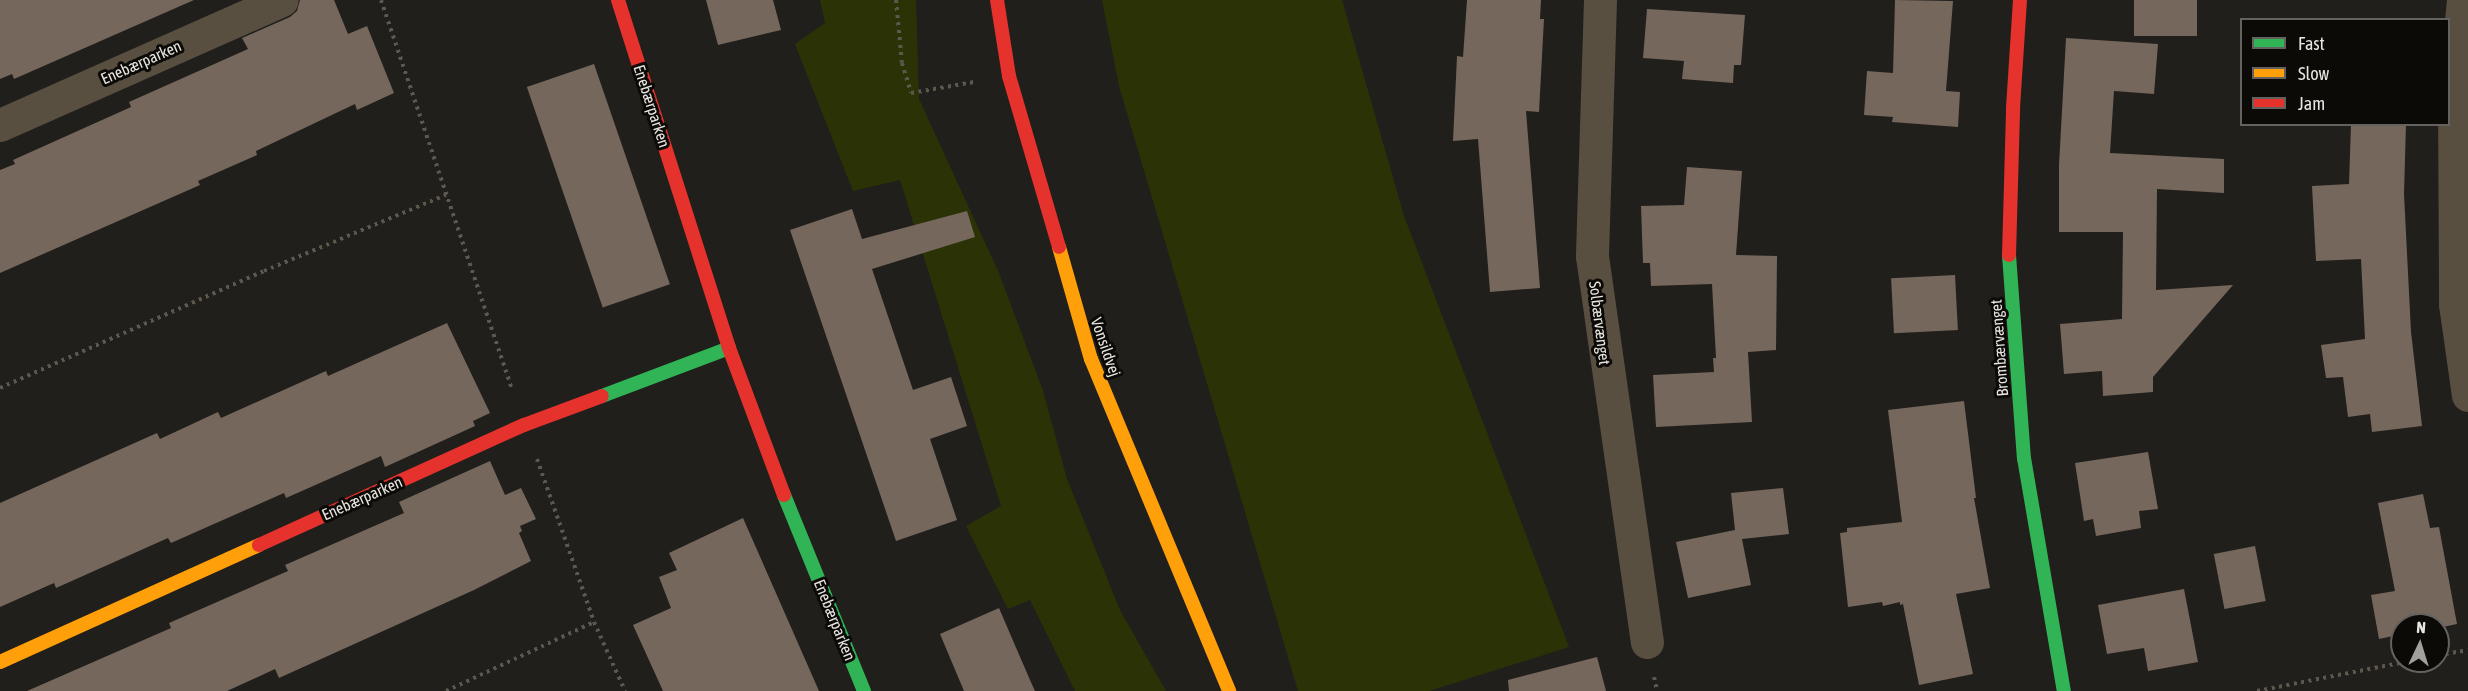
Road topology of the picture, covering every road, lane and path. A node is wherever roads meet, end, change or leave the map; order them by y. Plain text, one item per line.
1 (282, 0) edge
2 (381, 0) edge
3 (618, 0) edge
4 (896, 0) edge
5 (998, 0) edge
6 (1600, 0) edge
7 (2020, 0) edge
8 (2463, 0) edge
9 (1009, 76) junction
10 (0, 125) edge
11 (446, 195) junction
12 (729, 348) junction
13 (0, 388) edge
14 (2468, 395) edge
15 (524, 425) junction
16 (594, 622) junction
17 (1647, 642) dead end
18 (2468, 650) edge
19 (2450, 654) edge
20 (0, 662) edge
21 (2390, 665) edge
22 (446, 691) edge
23 (625, 691) edge
24 (864, 691) edge
25 (1229, 691) edge
26 (2064, 691) edge
27 (2257, 691) edge

1 - 10 street, Enebærparken
2 - 11 path
3 - 12 street, Enebærparken
4 - 9 path
5 - 9 street, Vonsildvej
6 - 17 street, Solbærvænget
7 - 26 street, Brombærvænget
8 - 14 street
9 - 25 street, Vonsildvej
11 - 13 path
11 - 15 path
12 - 15 street, Enebærparken
12 - 24 street, Enebærparken
15 - 16 path
15 - 20 street, Enebærparken
16 - 22 path
16 - 23 path
18 - 19 path
21 - 27 path

